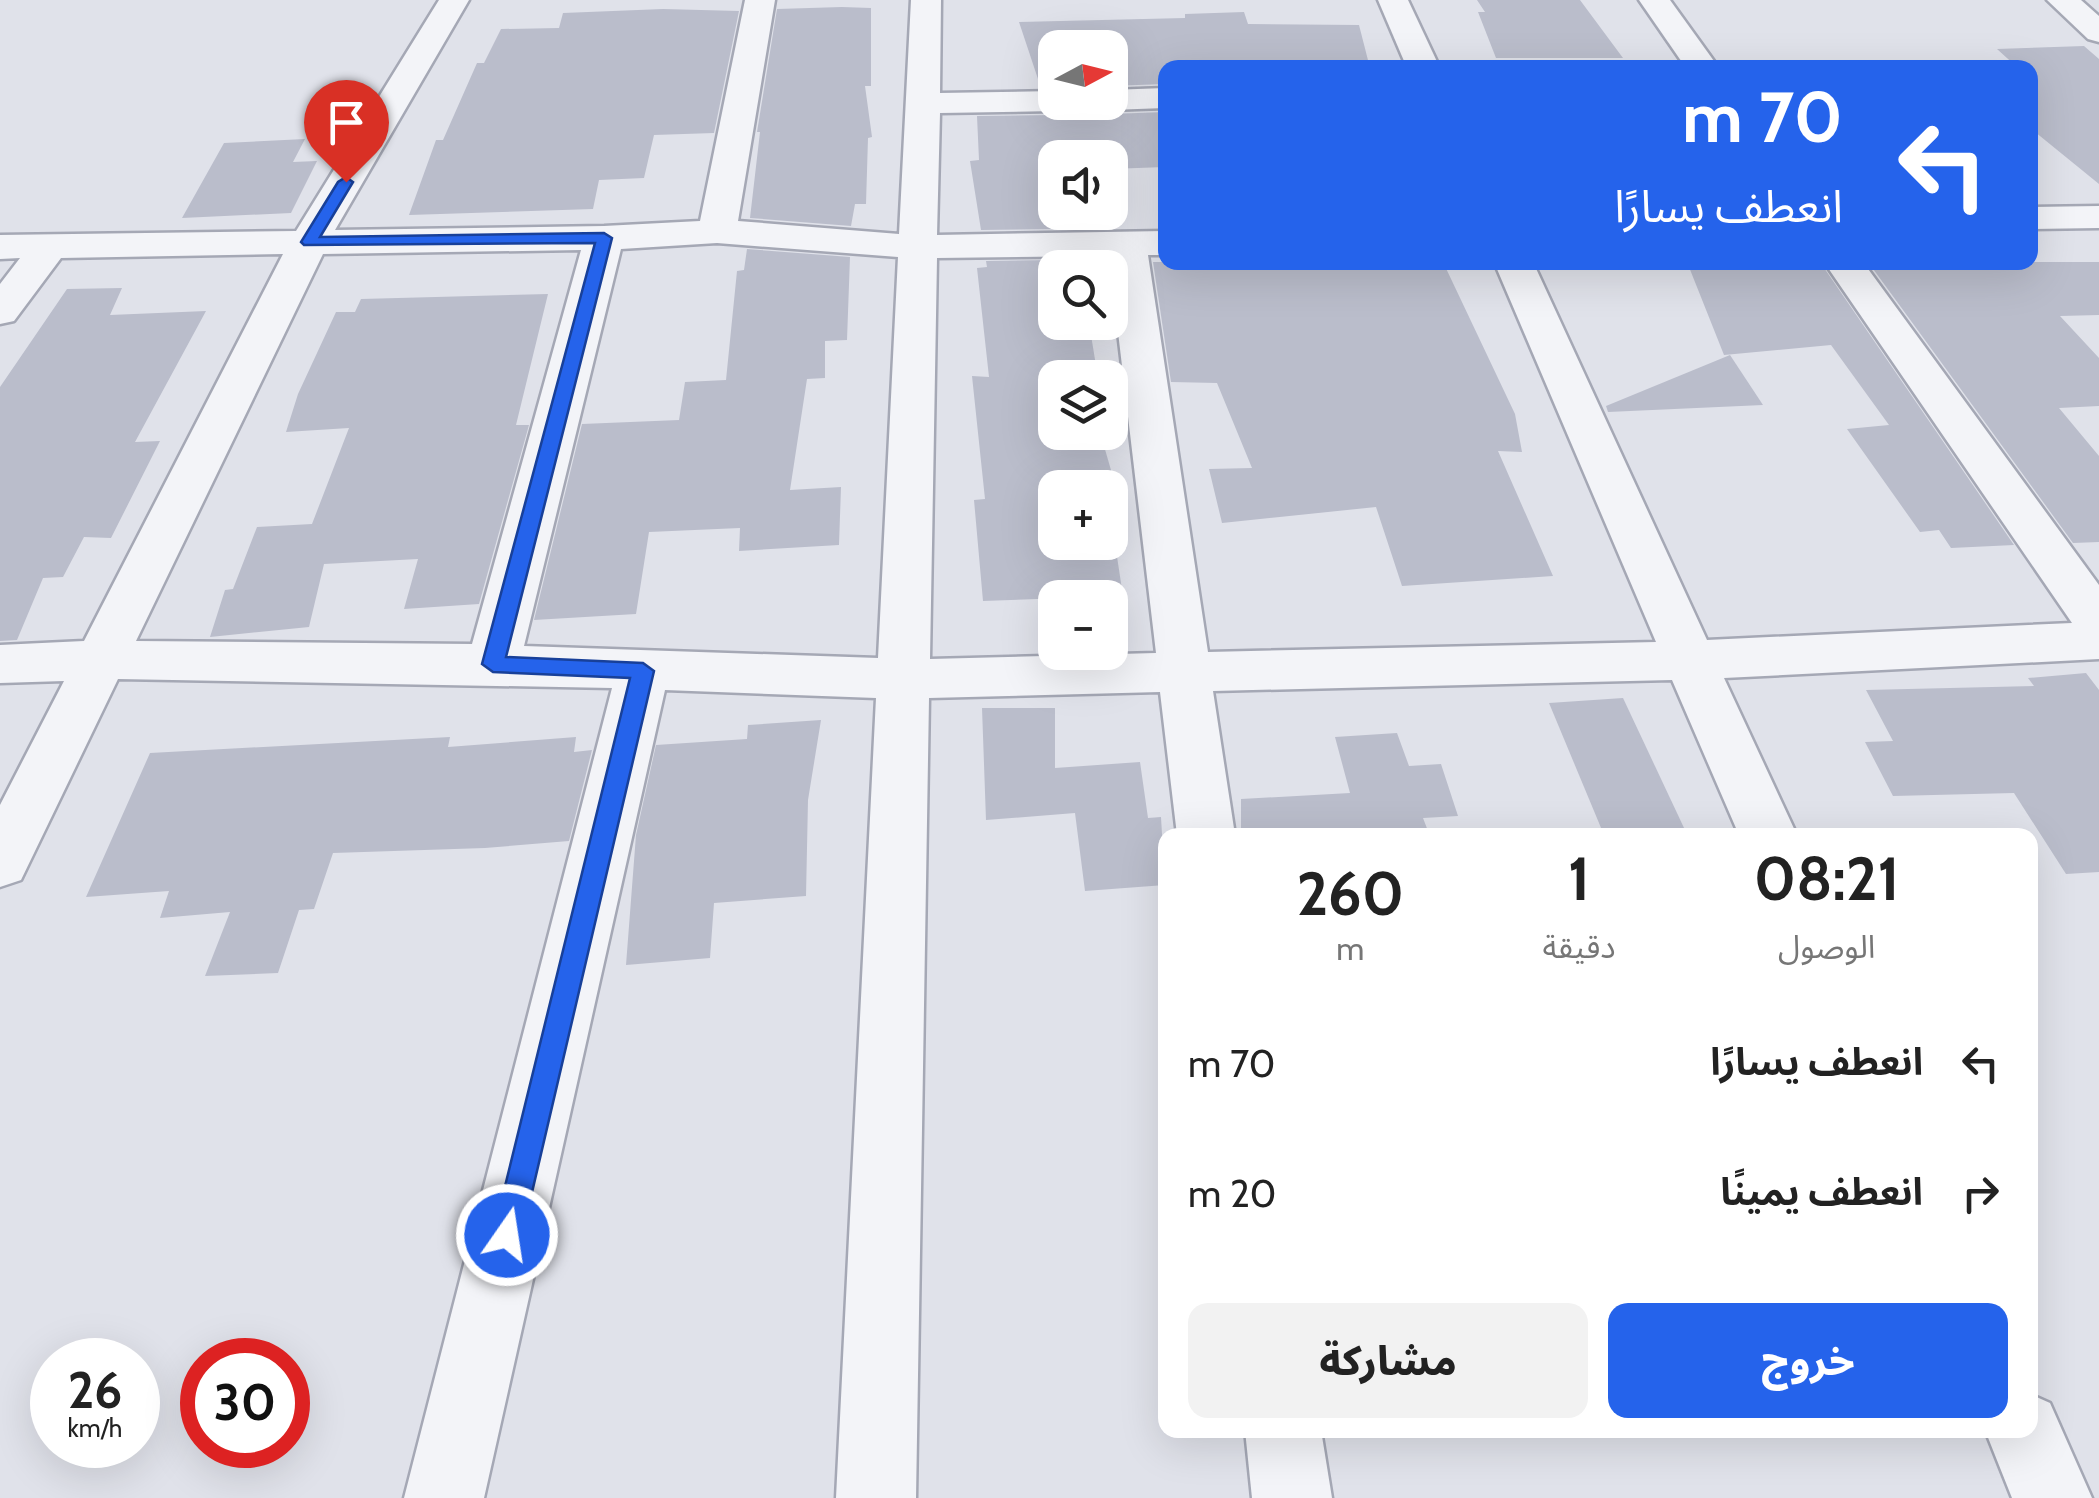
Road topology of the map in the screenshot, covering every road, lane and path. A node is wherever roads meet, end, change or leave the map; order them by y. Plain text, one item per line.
1 (454, 0) edge
2 (760, 0) edge
3 (926, 0) edge
4 (1393, 0) edge
5 (1654, 0) edge
6 (2062, 0) edge
7 (2099, 32) edge
8 (1420, 60) edge
9 (1697, 60) edge
10 (1158, 98) edge
11 (1128, 99) edge
12 (1038, 101) edge
13 (924, 104) junction
14 (2099, 217) edge
15 (2038, 218) edge
16 (717, 231) junction
17 (604, 238) junction
18 (309, 242) junction
19 (1146, 243) edge
20 (0, 248) edge
21 (48, 248) junction
22 (920, 248) junction
23 (1516, 270) edge
24 (1849, 270) edge
25 (0, 312) edge
26 (2099, 624) edge
27 (2099, 640) edge
28 (102, 660) junction
29 (1692, 660) junction
30 (0, 664) edge
31 (493, 664) junction
32 (643, 671) junction
33 (1186, 674) junction
34 (902, 679) junction
35 (1205, 828) edge
36 (1765, 828) edge
37 (0, 863) edge
38 (1284, 1438) edge
39 (2026, 1438) edge
40 (444, 1498) edge
41 (876, 1498) edge
42 (1292, 1498) edge
43 (2052, 1498) edge

1 - 18 street
2 - 16 street
3 - 13 street
4 - 8 street
5 - 9 street
6 - 7 street
10 - 11 street
12 - 13 street
13 - 22 street
14 - 15 street
16 - 17 street
16 - 22 street
17 - 18 street
17 - 31 street
18 - 21 street
18 - 28 street
19 - 22 street
19 - 33 street
20 - 21 street
21 - 25 street
22 - 34 street
23 - 29 street
24 - 26 street
27 - 29 street
28 - 30 street
28 - 31 street
28 - 37 street
29 - 33 street
29 - 36 street
31 - 32 street
32 - 34 street
32 - 40 street
33 - 34 street
33 - 35 street
34 - 41 street
38 - 42 street
39 - 43 street

